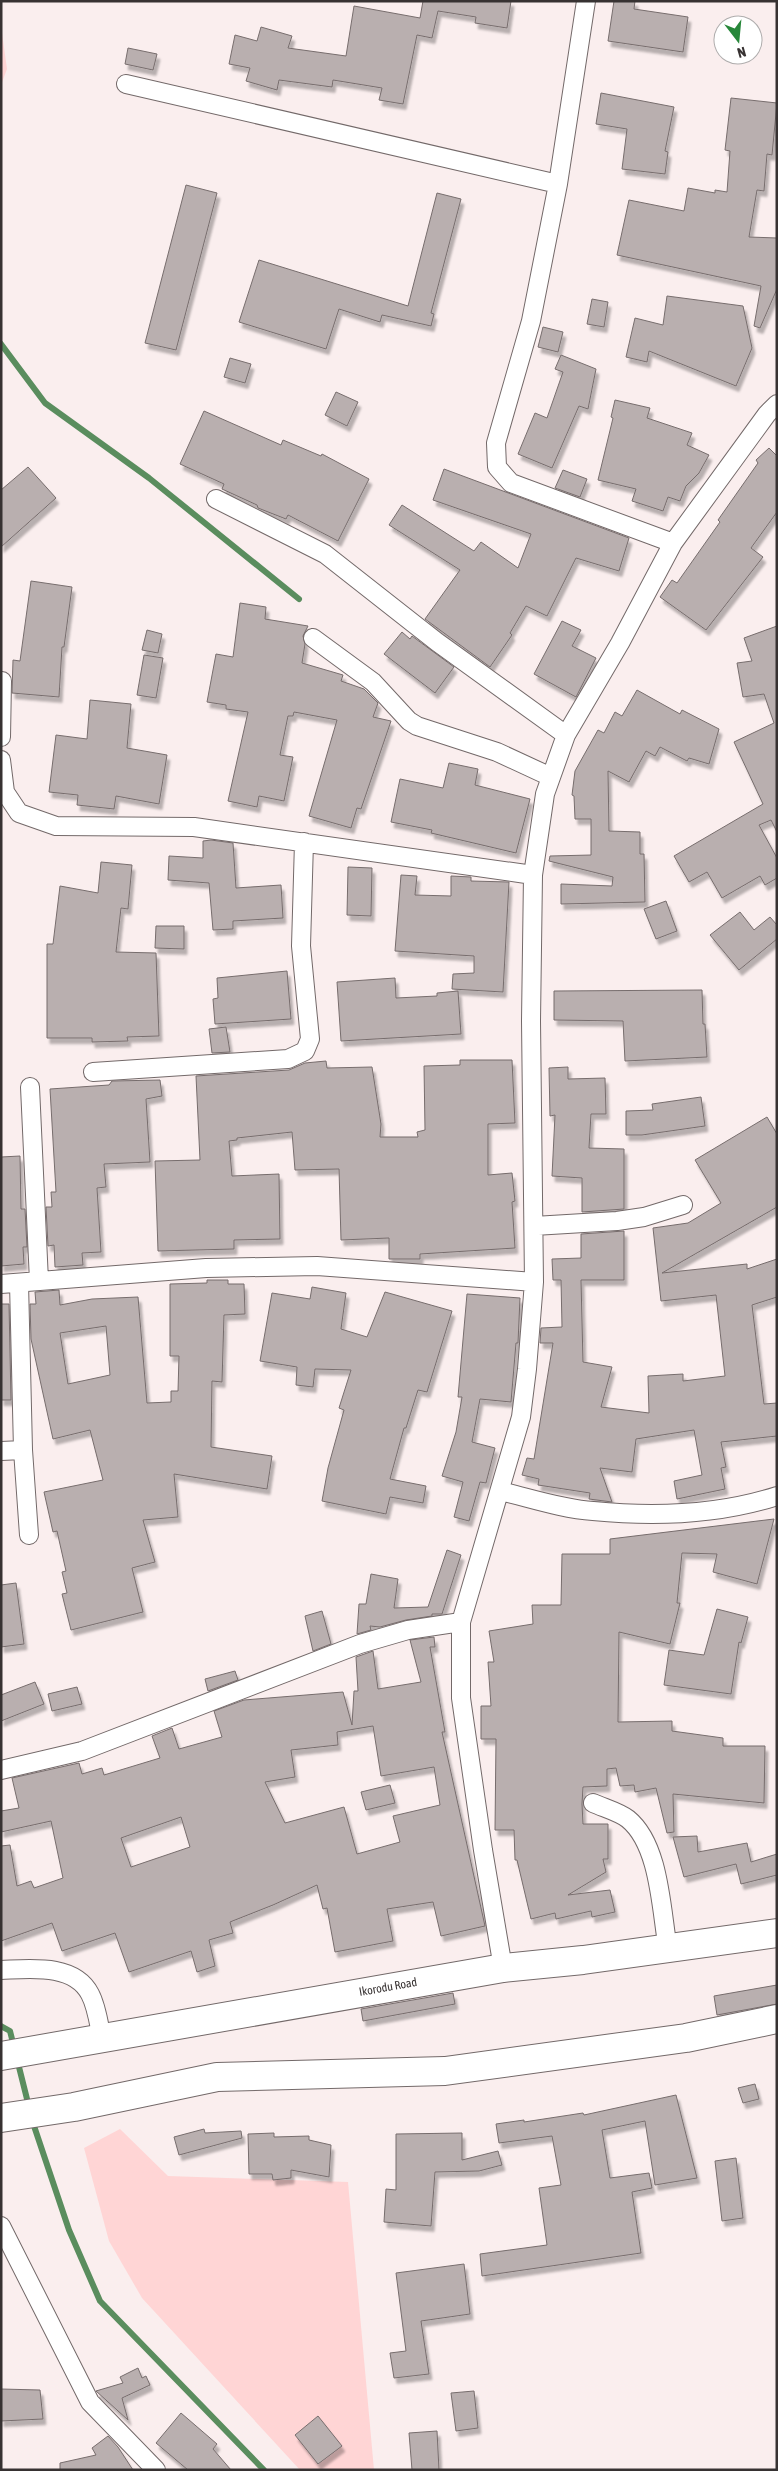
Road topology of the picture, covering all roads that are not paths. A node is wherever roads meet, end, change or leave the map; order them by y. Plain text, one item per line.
1 (586, 1) edge
2 (126, 84) dead end
3 (558, 184) junction
4 (772, 409) edge
5 (777, 428) edge
6 (216, 498) dead end
7 (673, 543) junction
8 (313, 638) dead end
9 (2, 681) edge
10 (566, 735) junction
11 (1, 737) edge
12 (1, 760) edge
13 (551, 777) junction
14 (304, 842) junction
15 (533, 875) junction
16 (93, 1072) dead end
17 (30, 1087) dead end
18 (683, 1206) dead end
19 (534, 1226) junction
20 (40, 1280) junction
21 (534, 1282) junction
22 (19, 1283) junction
23 (1, 1284) edge
24 (23, 1450) junction
25 (1, 1451) edge
26 (500, 1491) junction
27 (777, 1496) edge
28 (29, 1535) dead end
29 (461, 1622) junction
30 (1, 1770) edge
31 (593, 1804) dead end
32 (777, 1933) edge
33 (668, 1949) junction
34 (503, 1968) junction
35 (1, 1970) edge
36 (777, 2019) edge
37 (102, 2039) junction
38 (1, 2056) edge
39 (1, 2118) edge
40 (1, 2226) edge
41 (156, 2470) edge

1 - 3 street
2 - 3 street
3 - 7 street
4 - 5 street
4 - 7 street
6 - 10 street
7 - 10 street
8 - 13 street
9 - 11 street
10 - 13 street
12 - 14 street
13 - 15 street
14 - 15 street
14 - 16 street
15 - 19 street
17 - 20 street
18 - 19 street
19 - 21 street
20 - 21 street
20 - 22 street
21 - 26 street
22 - 23 street
22 - 24 street
24 - 25 street
24 - 28 street
26 - 27 street
26 - 29 street
29 - 30 street
29 - 34 street
31 - 33 street
32 - 33 highway, Ikorodu Road
33 - 34 highway, Ikorodu Road
34 - 37 highway, Ikorodu Road
35 - 37 street
36 - 39 highway
37 - 38 highway, Ikorodu Road
40 - 41 street

